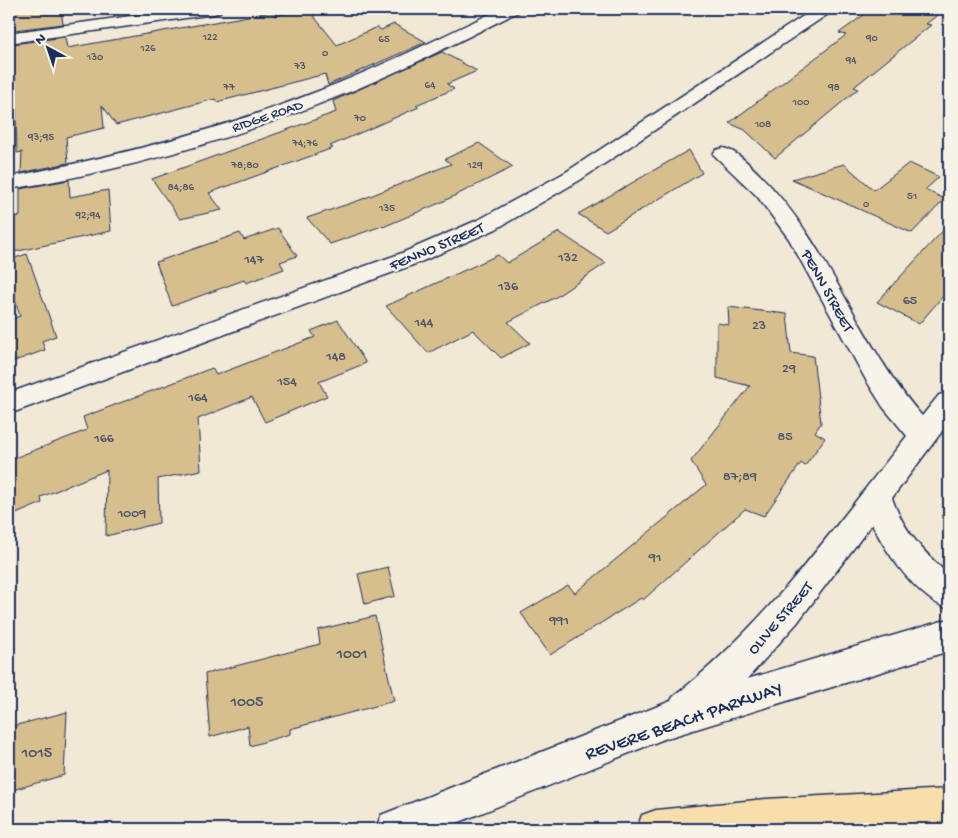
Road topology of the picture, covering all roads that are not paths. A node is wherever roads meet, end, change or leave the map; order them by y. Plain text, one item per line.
1 (214, 9) edge
2 (512, 9) edge
3 (825, 9) edge
4 (9, 38) edge
5 (723, 154) dead end
6 (9, 183) edge
7 (949, 402) edge
8 (9, 404) edge
9 (924, 435) junction
10 (877, 496) junction
11 (949, 594) edge
12 (949, 635) edge
13 (664, 721) junction
14 (949, 808) edge
15 (395, 829) edge
16 (656, 829) edge

1 - 4 street
2 - 6 street, RIDGE ROAD
3 - 8 street, FENNO STREET
5 - 9 street, PENN STREET
7 - 9 street, OLIVE STREET
9 - 10 street, OLIVE STREET
10 - 11 street
10 - 13 street, OLIVE STREET
12 - 13 street, REVERE BEACH PARKWAY
13 - 15 street, REVERE BEACH PARKWAY
14 - 16 highway

